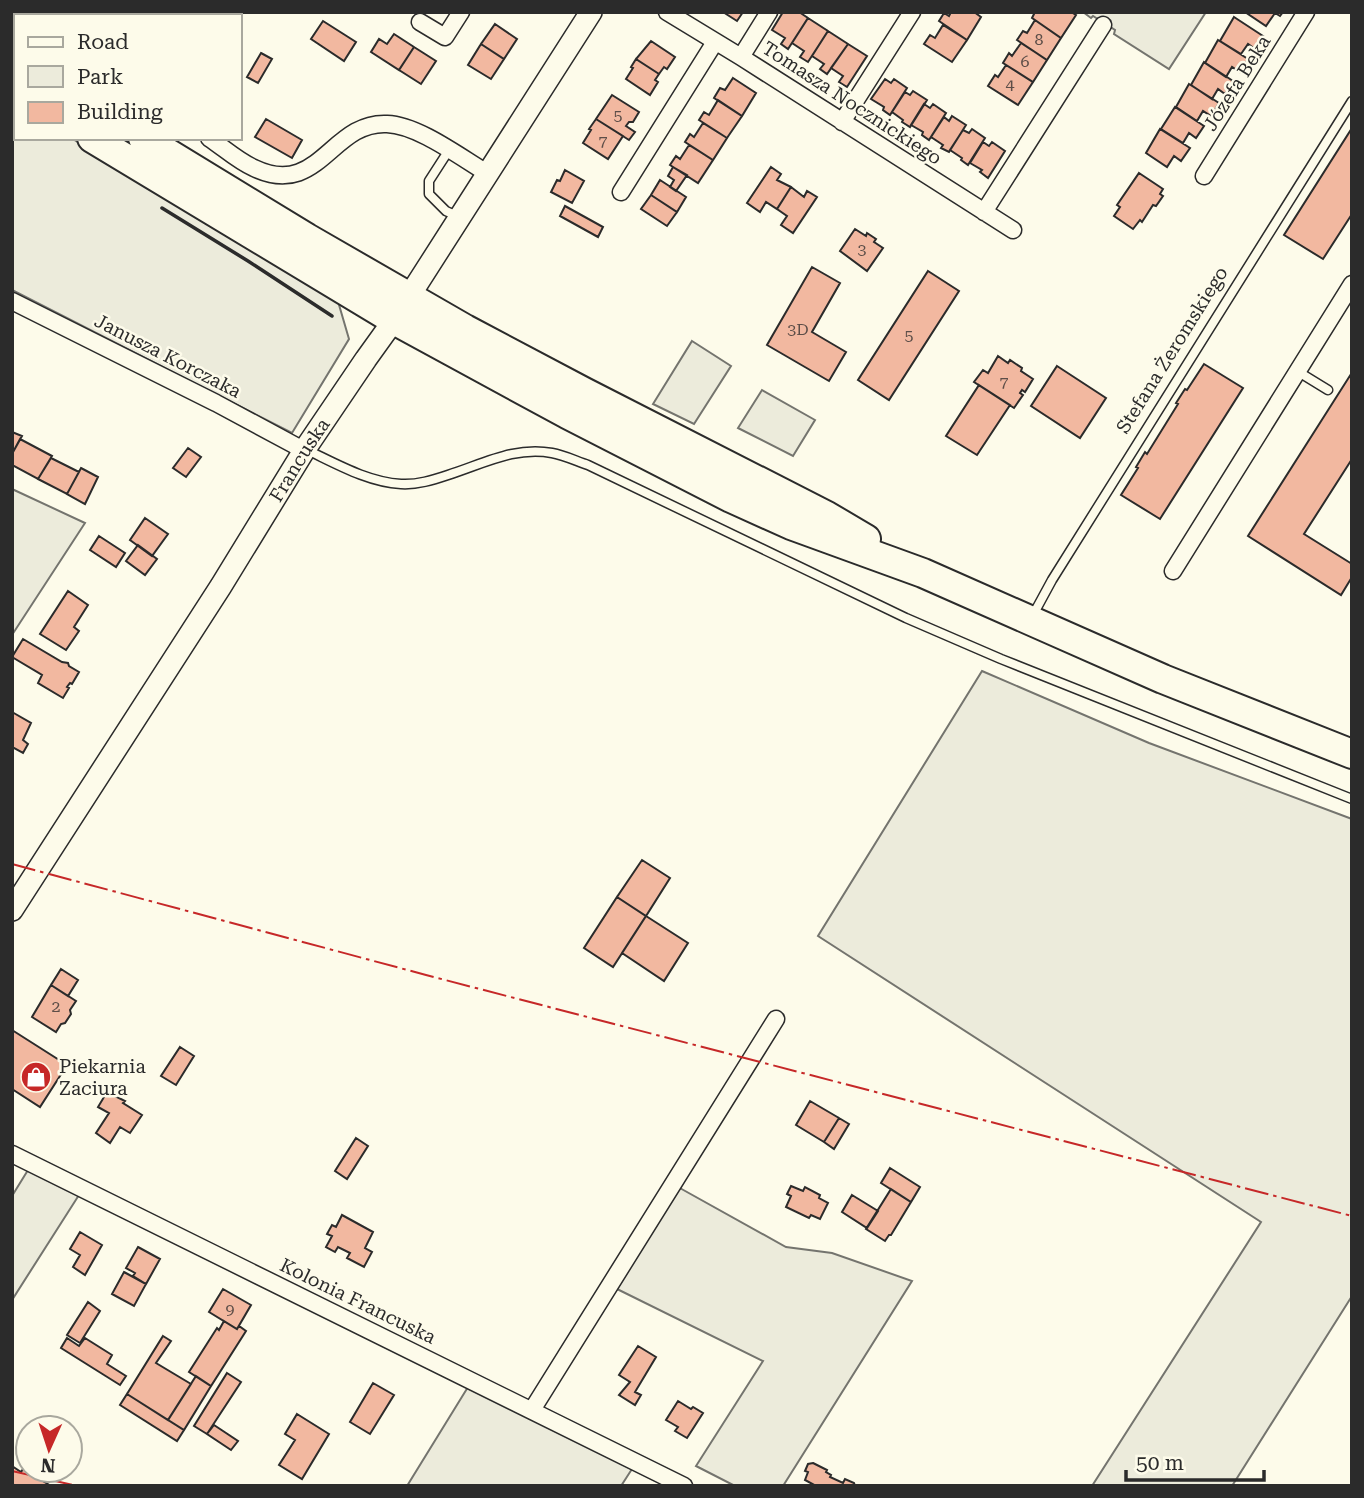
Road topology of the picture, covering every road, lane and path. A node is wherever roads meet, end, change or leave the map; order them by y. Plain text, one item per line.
1 (461, 12) edge
2 (591, 12) edge
3 (667, 12) edge
4 (769, 12) edge
5 (912, 12) edge
6 (1306, 12) edge
7 (421, 22) dead end
8 (1103, 26) dead end
9 (715, 43) junction
10 (741, 57) junction
11 (1352, 101) edge
12 (842, 122) junction
13 (96, 140) edge
14 (146, 140) edge
15 (212, 140) edge
16 (449, 150) junction
17 (487, 173) junction
18 (1204, 176) dead end
19 (621, 192) dead end
20 (984, 212) junction
21 (460, 218) junction
22 (1013, 230) dead end
23 (1352, 284) edge
24 (12, 301) edge
25 (401, 309) junction
26 (1297, 371) junction
27 (1328, 390) dead end
28 (305, 449) junction
29 (1173, 571) dead end
30 (1030, 621) junction
31 (1352, 754) edge
32 (1352, 799) edge
33 (12, 910) edge
34 (776, 1019) dead end
35 (12, 1153) edge
36 (532, 1410) junction
37 (684, 1486) edge

1 - 7 street
2 - 17 street, Francuska
3 - 9 street, Tomasza Nocznickiego
4 - 10 street
5 - 12 street
6 - 18 street, Józefa Beka
8 - 20 street
9 - 10 street, Tomasza Nocznickiego
9 - 19 street
10 - 12 street, Tomasza Nocznickiego
11 - 30 lane, Stefana Żeromskiego
12 - 20 street, Tomasza Nocznickiego
13 - 25 highway
14 - 25 highway
15 - 16 street
16 - 17 street
16 - 21 lane
17 - 21 street, Francuska
20 - 22 street, Tomasza Nocznickiego
21 - 25 street, Francuska
23 - 26 street
24 - 28 street, Janusza Korczaka
25 - 28 street, Francuska
25 - 30 highway
26 - 27 lane
26 - 29 street
28 - 32 lane
28 - 33 street, Francuska
30 - 31 highway
34 - 36 street
35 - 36 street, Kolonia Francuska
36 - 37 street, Kolonia Francuska

